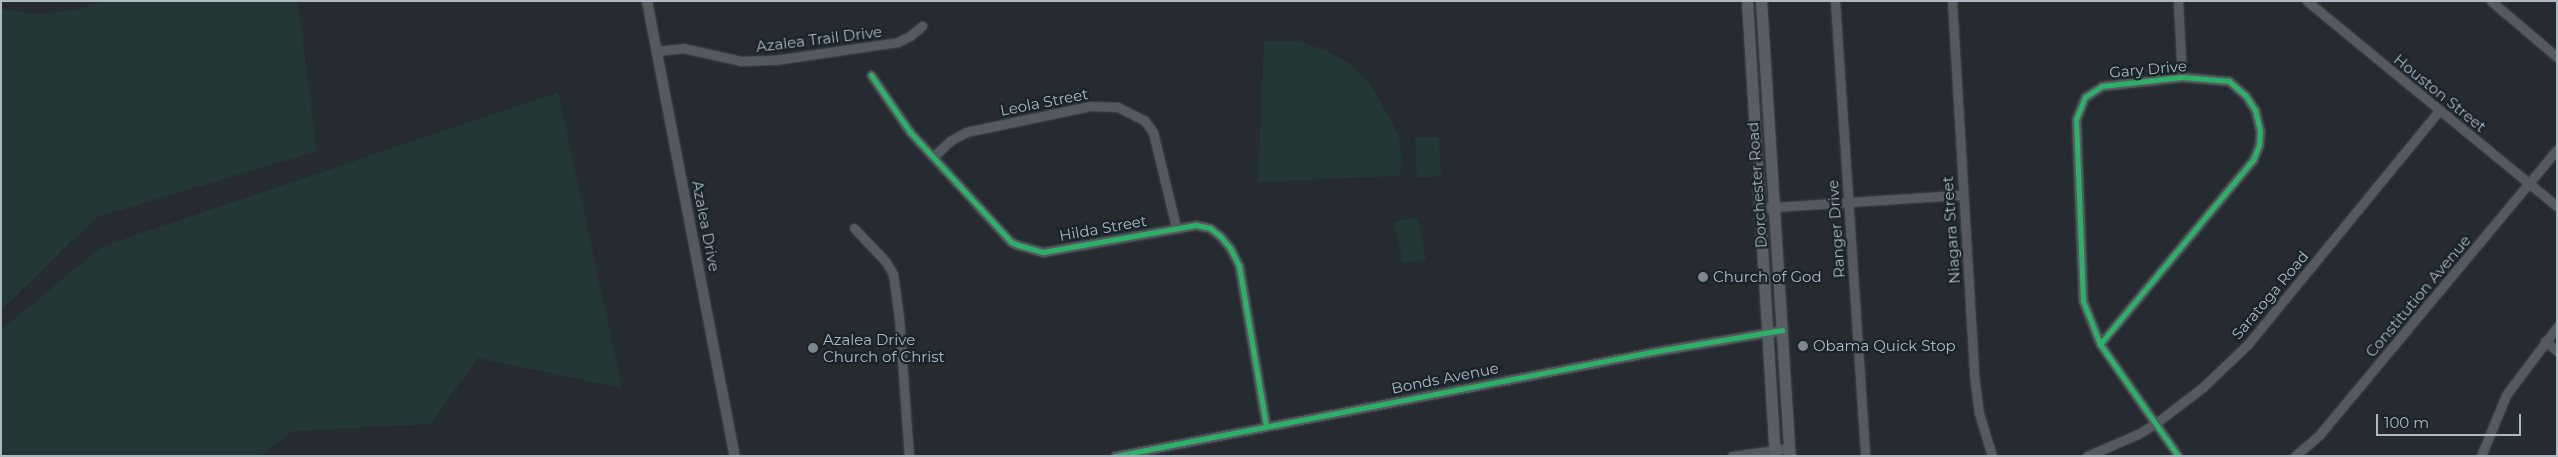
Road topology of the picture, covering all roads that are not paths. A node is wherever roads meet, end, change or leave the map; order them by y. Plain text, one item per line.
1 (647, 1) edge
2 (1748, 1) edge
3 (1761, 1) edge
4 (1835, 1) edge
5 (1952, 1) edge
6 (2178, 1) edge
7 (2307, 1) edge
8 (2491, 1) edge
9 (922, 26) dead end
10 (656, 51) junction
11 (2557, 57) edge
12 (872, 75) dead end
13 (2182, 78) junction
14 (2439, 111) junction
15 (2557, 150) edge
16 (933, 157) junction
17 (2530, 183) junction
18 (1962, 195) junction
19 (1848, 202) junction
20 (1773, 206) junction
21 (2557, 206) edge
22 (1759, 208) junction
23 (1176, 227) junction
24 (854, 228) dead end
25 (2557, 327) edge
26 (1782, 330) junction
27 (1767, 331) junction
28 (2545, 341) junction
29 (2100, 344) junction
30 (2557, 351) edge
31 (2156, 423) junction
32 (1266, 425) junction
33 (1775, 452) edge
34 (1790, 452) edge
35 (735, 456) edge
36 (909, 456) edge
37 (1114, 456) edge
38 (1732, 456) edge
39 (1865, 456) edge
40 (1992, 456) edge
41 (2087, 456) edge
42 (2178, 456) edge
43 (2295, 456) edge
44 (2481, 456) edge

1 - 10 street, Azalea Drive
2 - 22 main road, Dorchester Road
3 - 20 main road, Dorchester Road
4 - 19 street, Ranger Drive
5 - 18 street, Niagara Street
6 - 13 street
7 - 14 street, Houston Street
8 - 11 street
9 - 10 street, Azalea Trail Drive
10 - 35 street, Azalea Drive
12 - 16 street, Hilda Street
13 - 29 street, Gary Drive
13 - 29 street, Gary Drive
14 - 17 street, Houston Street
14 - 31 street, Saratoga Road
15 - 17 street, Constitution Avenue
16 - 23 street, Hilda Street
16 - 23 street, Leola Street
17 - 21 street, Houston Street
17 - 43 street, Constitution Avenue
18 - 19 street
18 - 40 street, Niagara Street
19 - 20 street
19 - 39 street, Ranger Drive
20 - 22 street
20 - 26 main road, Dorchester Road
22 - 27 main road, Dorchester Road
23 - 32 street, Hilda Street
24 - 36 street
25 - 28 street
26 - 27 street, Bonds Avenue
26 - 34 main road, Dorchester Road
27 - 32 street, Bonds Avenue
27 - 33 main road, Dorchester Road
28 - 30 street
28 - 44 street
29 - 31 street, Gary Drive
31 - 41 street, Saratoga Road
31 - 42 street, Gary Drive
32 - 37 street, Bonds Avenue
33 - 34 street
33 - 38 street

